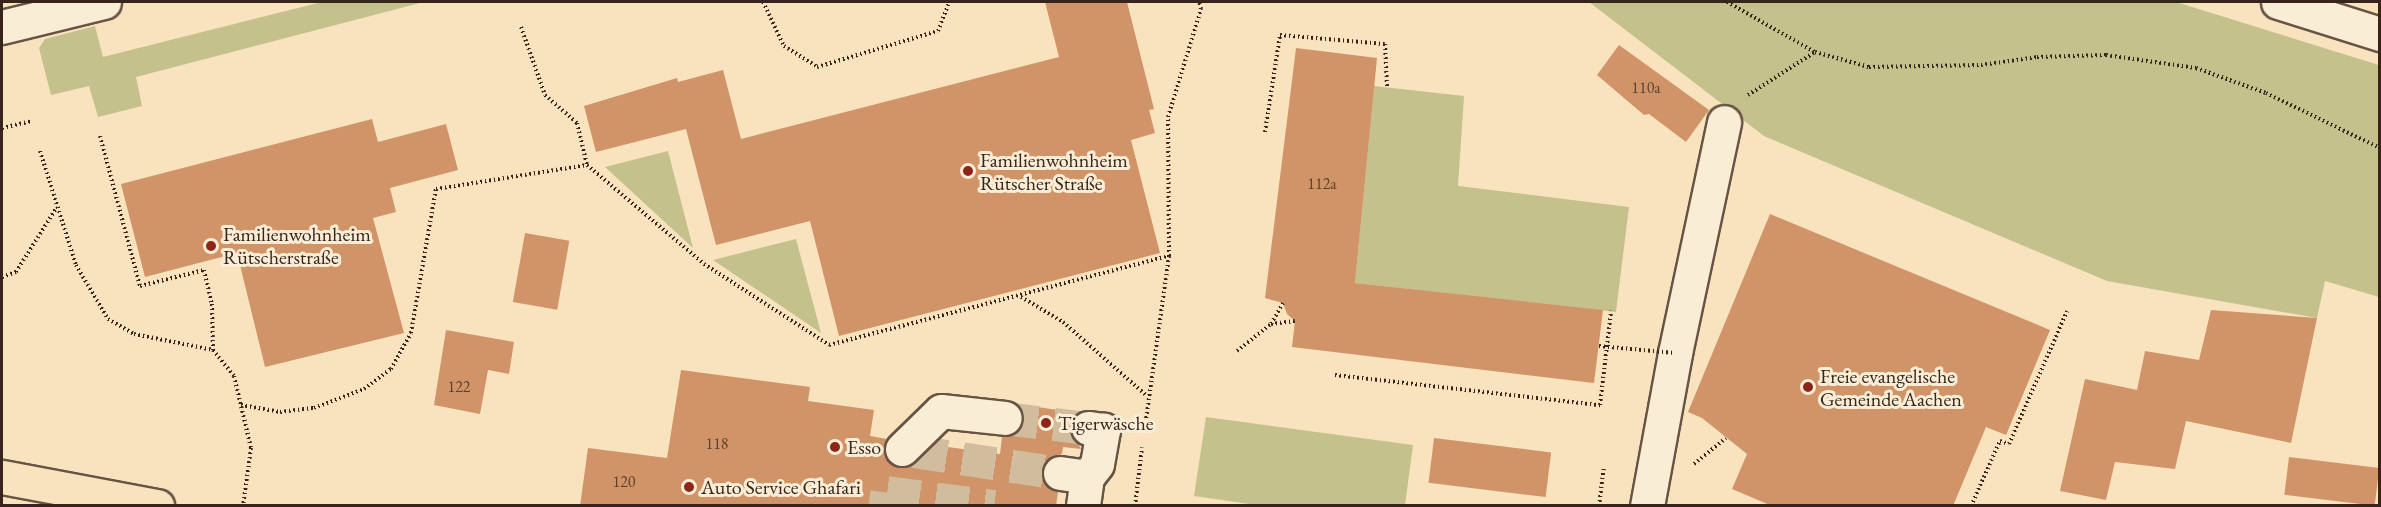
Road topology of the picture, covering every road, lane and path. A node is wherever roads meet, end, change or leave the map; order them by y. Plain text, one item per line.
1 (104, 2) edge
2 (763, 2) edge
3 (949, 2) edge
4 (1199, 2) edge
5 (1727, 2) edge
6 (2278, 2) edge
7 (2, 27) edge
8 (521, 27) dead end
9 (2379, 34) edge
10 (1815, 52) junction
11 (1387, 87) dead end
12 (32, 121) dead end
13 (1724, 122) joint
14 (2, 128) edge
15 (1265, 132) dead end
16 (100, 136) dead end
17 (2379, 148) edge
18 (40, 151) dead end
19 (587, 165) junction
20 (57, 207) junction
21 (1169, 256) junction
22 (2, 277) edge
23 (1021, 297) junction
24 (1283, 303) dead end
25 (1611, 311) dead end
26 (2067, 311) dead end
27 (1295, 321) dead end
28 (1270, 324) junction
29 (1599, 346) dead end
30 (213, 350) junction
31 (1237, 351) dead end
32 (1675, 353) junction
33 (1335, 375) dead end
34 (1147, 397) junction
35 (241, 405) junction
36 (1005, 418) tunnel mouth
37 (1088, 428) dead end
38 (904, 454) dead end
39 (1604, 467) dead end
40 (2, 477) edge
41 (1077, 485) edge
42 (157, 506) edge
43 (243, 506) edge
44 (1135, 506) edge
45 (1599, 506) edge
46 (1647, 506) edge
47 (1971, 506) edge

1 - 7 street
2 - 3 path
4 - 21 path
5 - 10 path
6 - 9 street
8 - 19 path
10 - 13 path
10 - 17 path
11 - 15 path
12 - 14 path
13 - 32 street
16 - 30 path
18 - 20 path
19 - 23 path
19 - 35 path
20 - 22 path
20 - 30 path
21 - 23 path
21 - 34 path
23 - 34 path
24 - 28 path
25 - 33 path
26 - 47 path
27 - 28 path
28 - 31 path
29 - 32 path, bridge
30 - 35 path
32 - 46 street
34 - 44 path
35 - 43 path
36 - 38 street
37 - 41 street
39 - 45 path
40 - 42 main road

